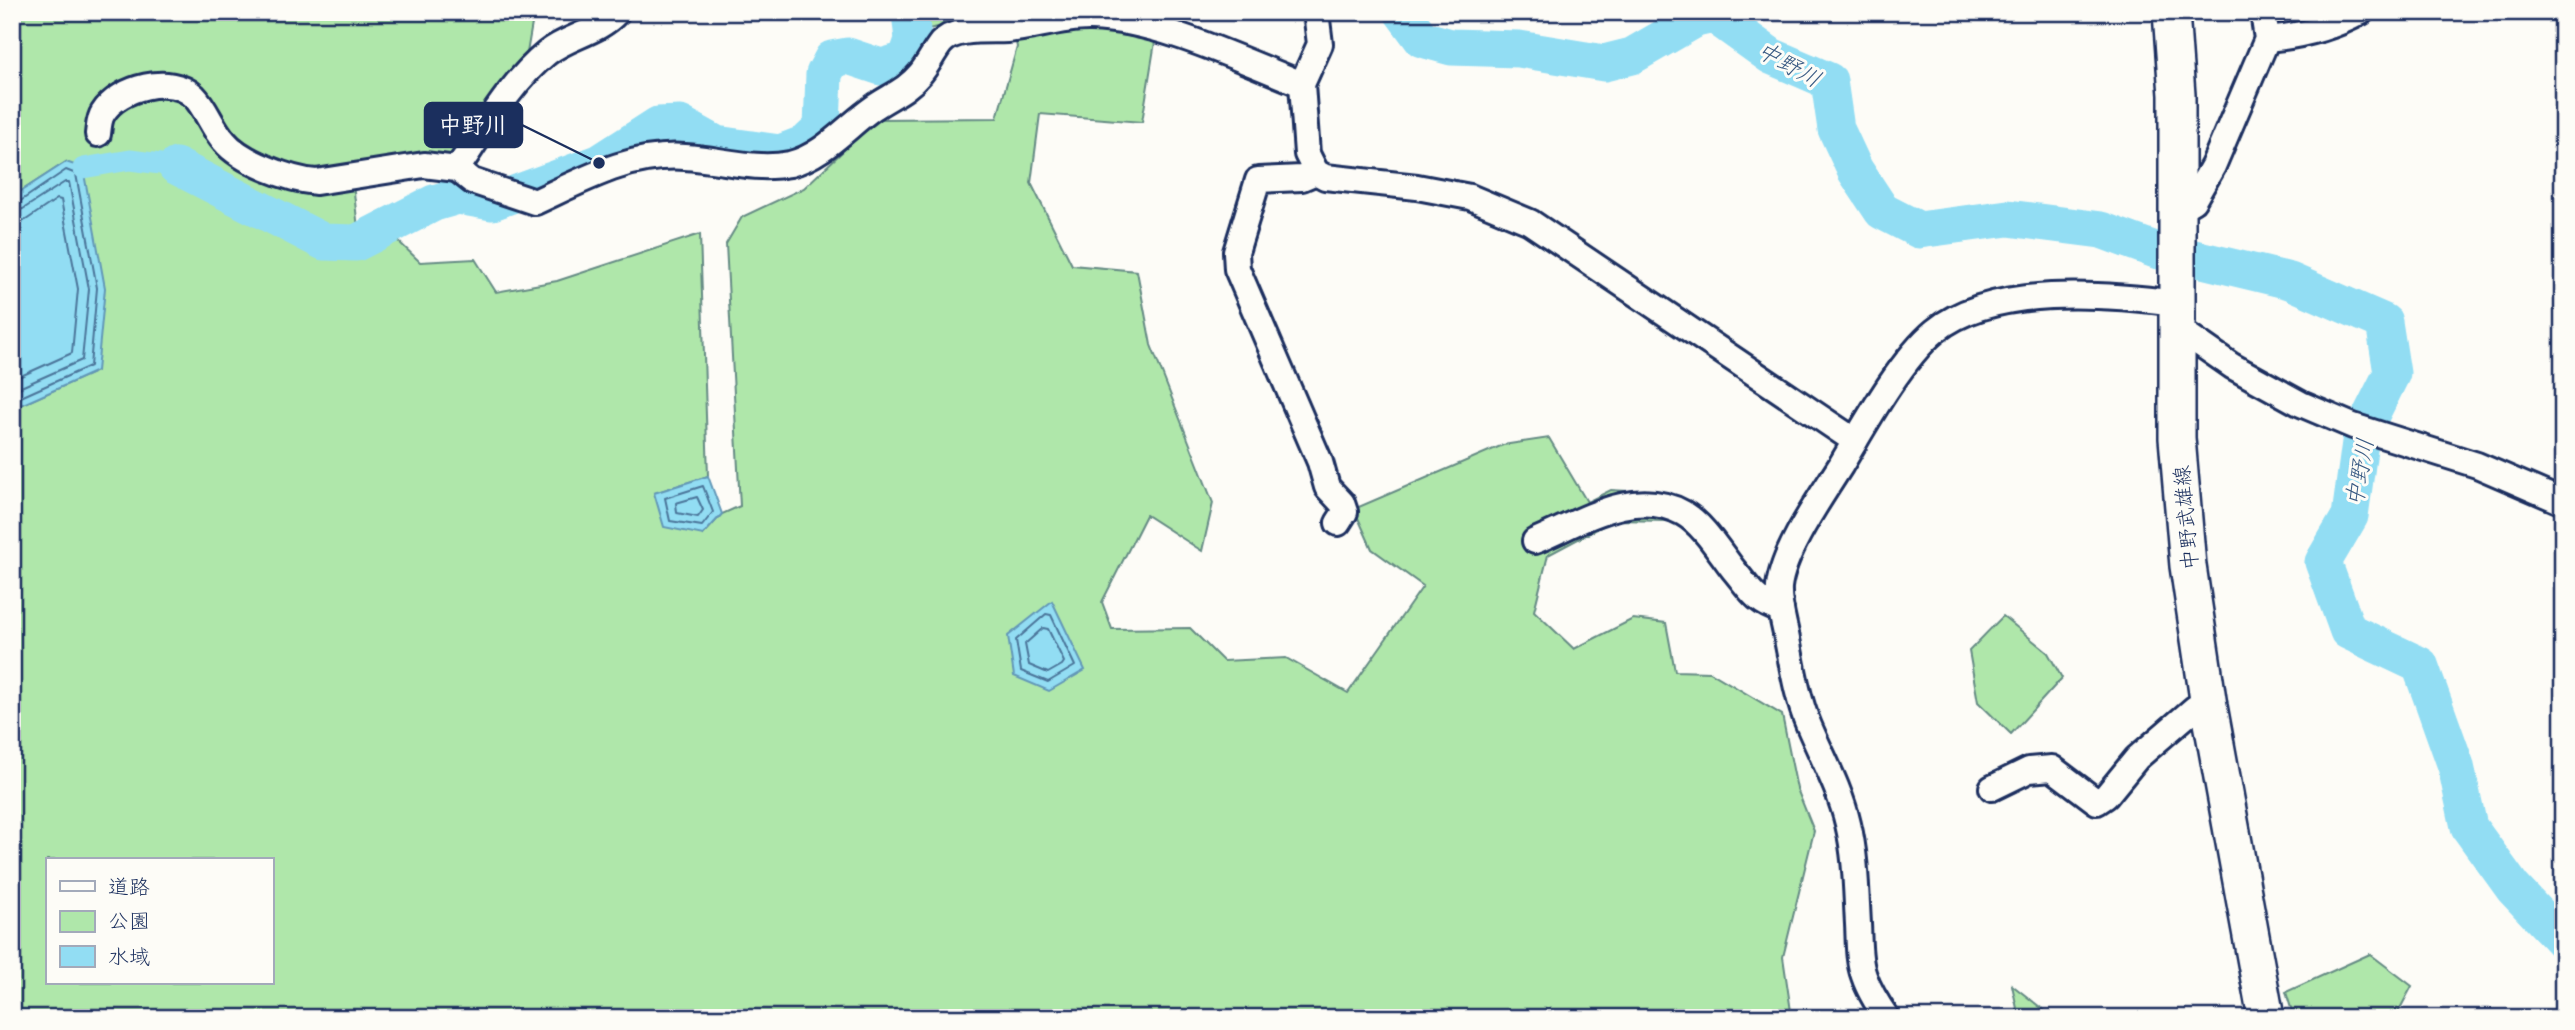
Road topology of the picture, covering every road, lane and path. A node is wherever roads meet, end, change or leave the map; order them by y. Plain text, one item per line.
1 (617, 12) edge
2 (1316, 12) edge
3 (2171, 12) edge
4 (2263, 12) edge
5 (2361, 12) edge
6 (2267, 39) junction
7 (1302, 84) junction
8 (98, 134) dead end
9 (457, 169) junction
10 (1316, 172) junction
11 (2178, 210) junction
12 (2176, 315) junction
13 (1855, 441) junction
14 (2563, 502) edge
15 (1338, 523) dead end
16 (1535, 541) dead end
17 (1781, 610) junction
18 (2209, 706) junction
19 (1992, 788) dead end
20 (1887, 1018) edge
21 (2266, 1018) edge

1 - 9 street
2 - 7 street
3 - 11 main road, 中野武雄線
4 - 6 street
5 - 6 street
6 - 11 street
7 - 9 street
7 - 10 street
8 - 9 street
10 - 13 street
10 - 15 street
11 - 12 main road, 中野武雄線
12 - 13 street
12 - 14 street
12 - 18 main road, 中野武雄線
13 - 17 street
16 - 17 street
17 - 20 street
18 - 19 street
18 - 21 main road, 中野武雄線

